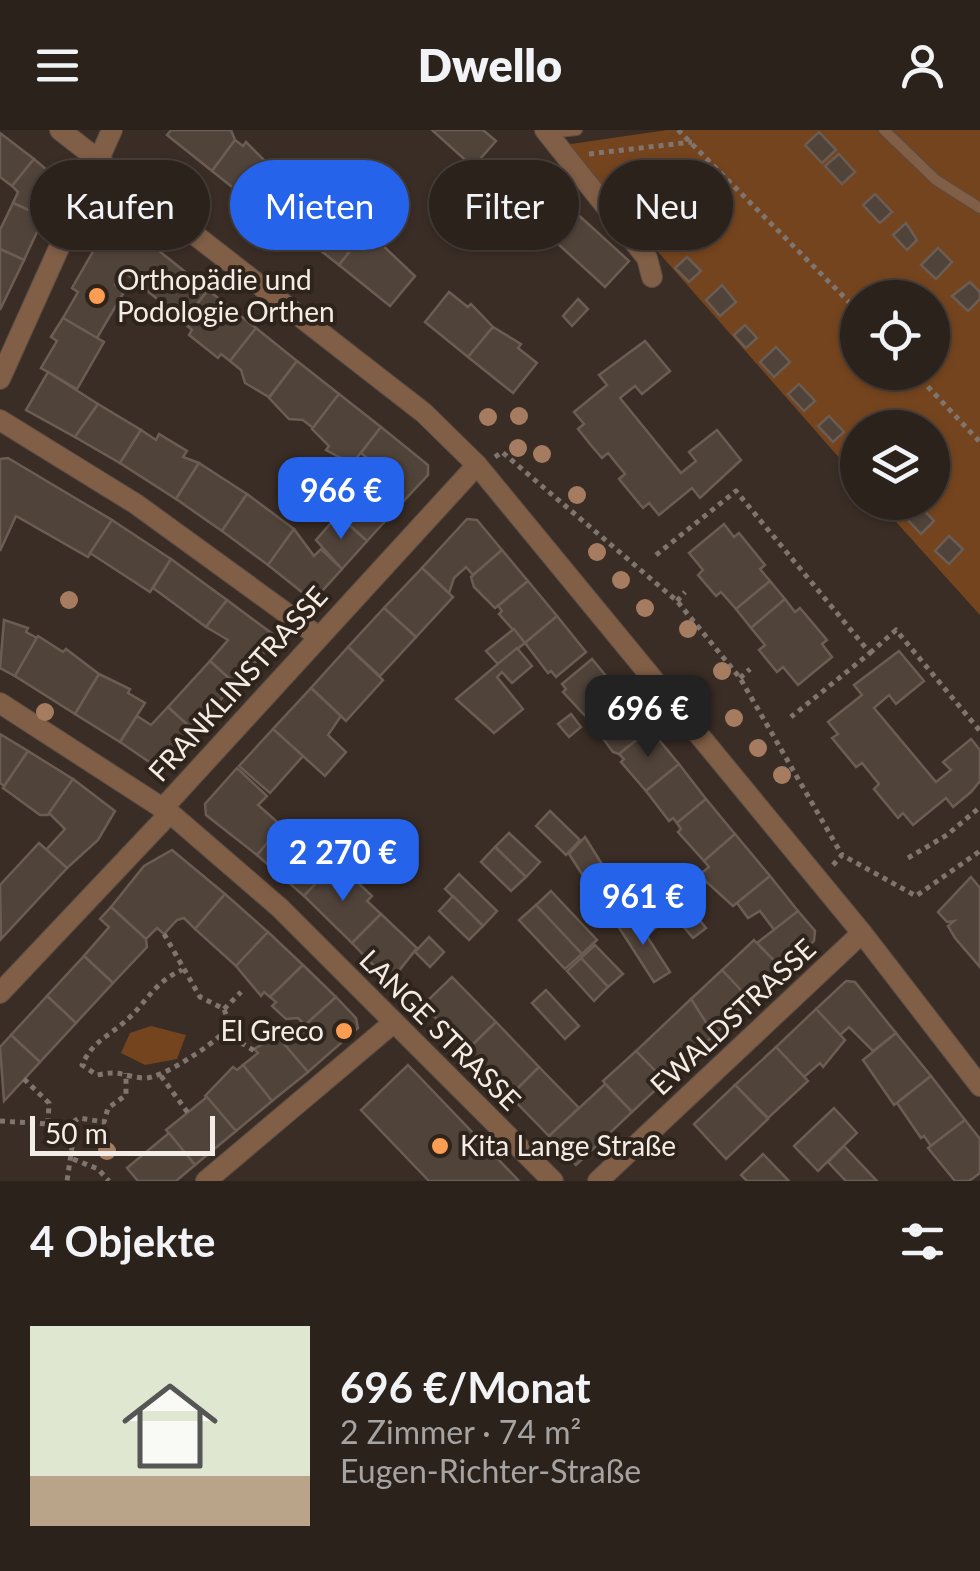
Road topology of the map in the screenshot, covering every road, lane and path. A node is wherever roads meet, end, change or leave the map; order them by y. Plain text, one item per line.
1 (60, 130) edge
2 (112, 130) edge
3 (577, 130) edge
4 (678, 130) edge
5 (884, 130) edge
6 (547, 132) edge
7 (692, 142) junction
8 (566, 157) junction
9 (98, 160) joint
10 (980, 208) edge
11 (210, 247) edge
12 (58, 250) edge
13 (652, 278) dead end
14 (840, 293) edge
15 (0, 379) edge
16 (931, 390) edge
17 (0, 420) edge
18 (980, 442) edge
19 (478, 468) junction
20 (656, 554) dead end
21 (685, 592) dead end
22 (677, 601) junction
23 (319, 637) junction
24 (870, 653) junction
25 (750, 669) dead end
26 (740, 678) junction
27 (0, 703) edge
28 (791, 716) dead end
29 (980, 731) edge
30 (980, 806) edge
31 (166, 811) junction
32 (980, 851) edge
33 (842, 854) junction
34 (908, 858) dead end
35 (833, 864) dead end
36 (164, 934) dead end
37 (862, 934) junction
38 (182, 970) junction
39 (4, 982) edge
40 (241, 992) dead end
41 (224, 1010) junction
42 (393, 1023) junction
43 (224, 1032) junction
44 (258, 1053) dead end
45 (126, 1073) junction
46 (161, 1076) junction
47 (24, 1079) dead end
48 (980, 1086) edge
49 (188, 1113) dead end
50 (0, 1120) edge
51 (48, 1124) junction
52 (57, 1133) junction
53 (73, 1159) junction
54 (66, 1181) edge
55 (109, 1181) edge
56 (206, 1181) edge
57 (553, 1181) edge
58 (598, 1181) edge

1 - 9 street
2 - 9 street
3 - 6 lane
4 - 7 path
5 - 10 lane
6 - 8 street
7 - 8 path
7 - 14 path
8 - 13 street
11 - 19 street
12 - 15 street
16 - 18 path
17 - 23 street
19 - 22 path
19 - 23 street, FRANKLINSTRASSE
19 - 37 street
20 - 24 path
21 - 22 path
22 - 26 path
23 - 31 street, FRANKLINSTRASSE
24 - 28 path
24 - 29 path
25 - 26 path
26 - 33 path
27 - 31 street, LANGE STRASSE
30 - 34 path
31 - 39 street, FRANKLINSTRASSE
31 - 42 street, LANGE STRASSE
32 - 33 path
33 - 35 path
36 - 38 path
37 - 48 street
37 - 58 street, EWALDSTRASSE
38 - 41 path
38 - 45 path
40 - 41 path
41 - 43 path
42 - 56 street
42 - 57 street, LANGE STRASSE
43 - 44 path
43 - 46 path
45 - 46 path
45 - 52 path
46 - 49 path
47 - 51 path
50 - 51 path
51 - 52 path
52 - 53 path
53 - 54 path
53 - 55 path

